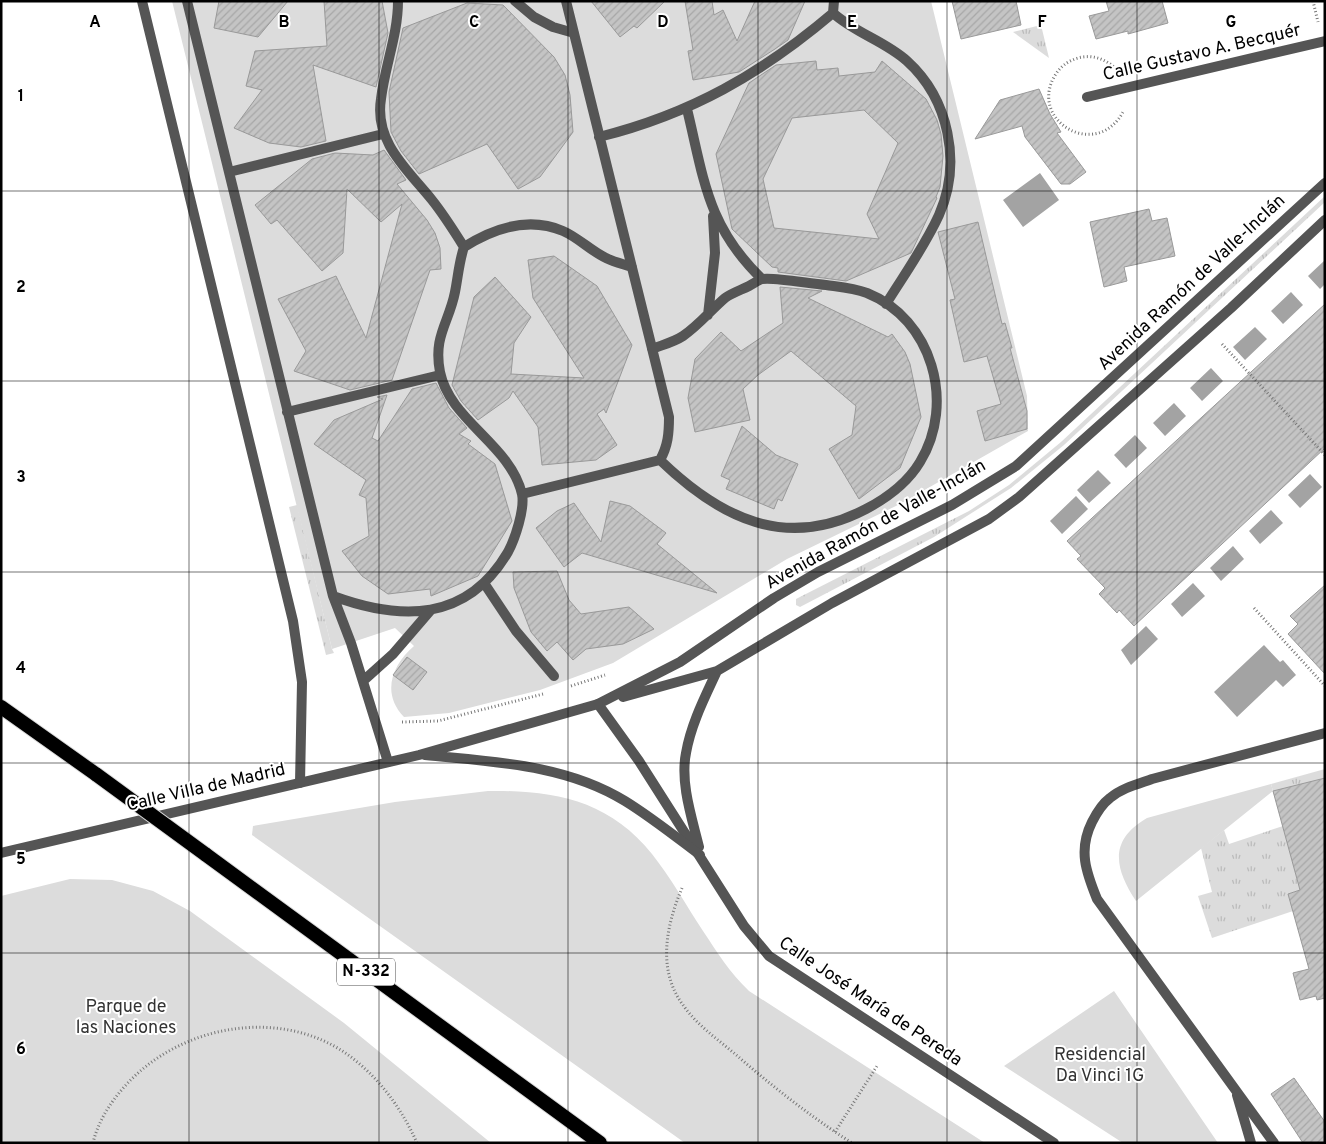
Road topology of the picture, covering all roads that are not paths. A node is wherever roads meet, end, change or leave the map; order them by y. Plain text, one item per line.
1 (142, 1) edge
2 (187, 1) edge
3 (398, 1) edge
4 (515, 1) edge
5 (566, 1) edge
6 (834, 1) edge
7 (833, 13) junction
8 (574, 33) junction
9 (1325, 41) edge
10 (1086, 97) dead end
11 (686, 109) junction
12 (383, 134) junction
13 (600, 137) junction
14 (229, 172) junction
15 (1325, 183) edge
16 (713, 212) junction
17 (1325, 220) edge
18 (464, 247) junction
19 (632, 267) junction
20 (762, 279) junction
21 (886, 304) junction
22 (708, 315) junction
23 (652, 349) junction
24 (440, 375) junction
25 (287, 412) junction
26 (660, 460) junction
27 (522, 494) junction
28 (484, 583) junction
29 (333, 596) junction
30 (430, 611) junction
31 (717, 671) junction
32 (554, 676) dead end
33 (363, 682) junction
34 (598, 704) junction
35 (1, 706) edge
36 (1325, 733) edge
37 (419, 755) junction
38 (388, 762) junction
39 (300, 783) junction
40 (1, 853) edge
41 (700, 855) junction
42 (1234, 1087) junction
43 (527, 1090) junction
44 (1254, 1114) junction
45 (587, 1143) edge
46 (600, 1143) edge
47 (1054, 1143) edge
48 (1251, 1143) edge
49 (1265, 1143) edge
50 (1274, 1143) edge

1 - 39 street
2 - 14 street
3 - 12 street
4 - 8 street
5 - 8 street
6 - 7 street
7 - 11 street
7 - 21 street
8 - 13 street
9 - 10 street, Calle Gustavo A. Becquér
11 - 13 street
11 - 16 street
12 - 14 street
12 - 18 street
13 - 19 street
14 - 25 street
15 - 34 street, Avenida Ramón de Valle-Inclán
16 - 20 street
16 - 22 street
17 - 31 street
18 - 19 street
18 - 24 street
19 - 23 street
20 - 21 street
20 - 22 street
21 - 26 street
22 - 23 street
23 - 26 street
24 - 25 street
24 - 27 street
25 - 29 street
26 - 27 street
27 - 28 street
28 - 30 street
28 - 32 street
29 - 30 street
29 - 33 street
30 - 33 street
31 - 34 street
31 - 41 street, Calle José María de Pereda
33 - 38 street
34 - 37 street, Calle Villa de Madrid
34 - 41 street, Calle José María de Pereda
35 - 43 highway, N-332, bridge
36 - 42 street
37 - 38 street, Calle Villa de Madrid
37 - 41 street
38 - 39 street, Calle Villa de Madrid
39 - 40 street, Calle Villa de Madrid
41 - 47 street, Calle José María de Pereda
42 - 44 street
42 - 48 street
43 - 45 highway
43 - 46 highway, N-332
44 - 49 street
44 - 50 street

